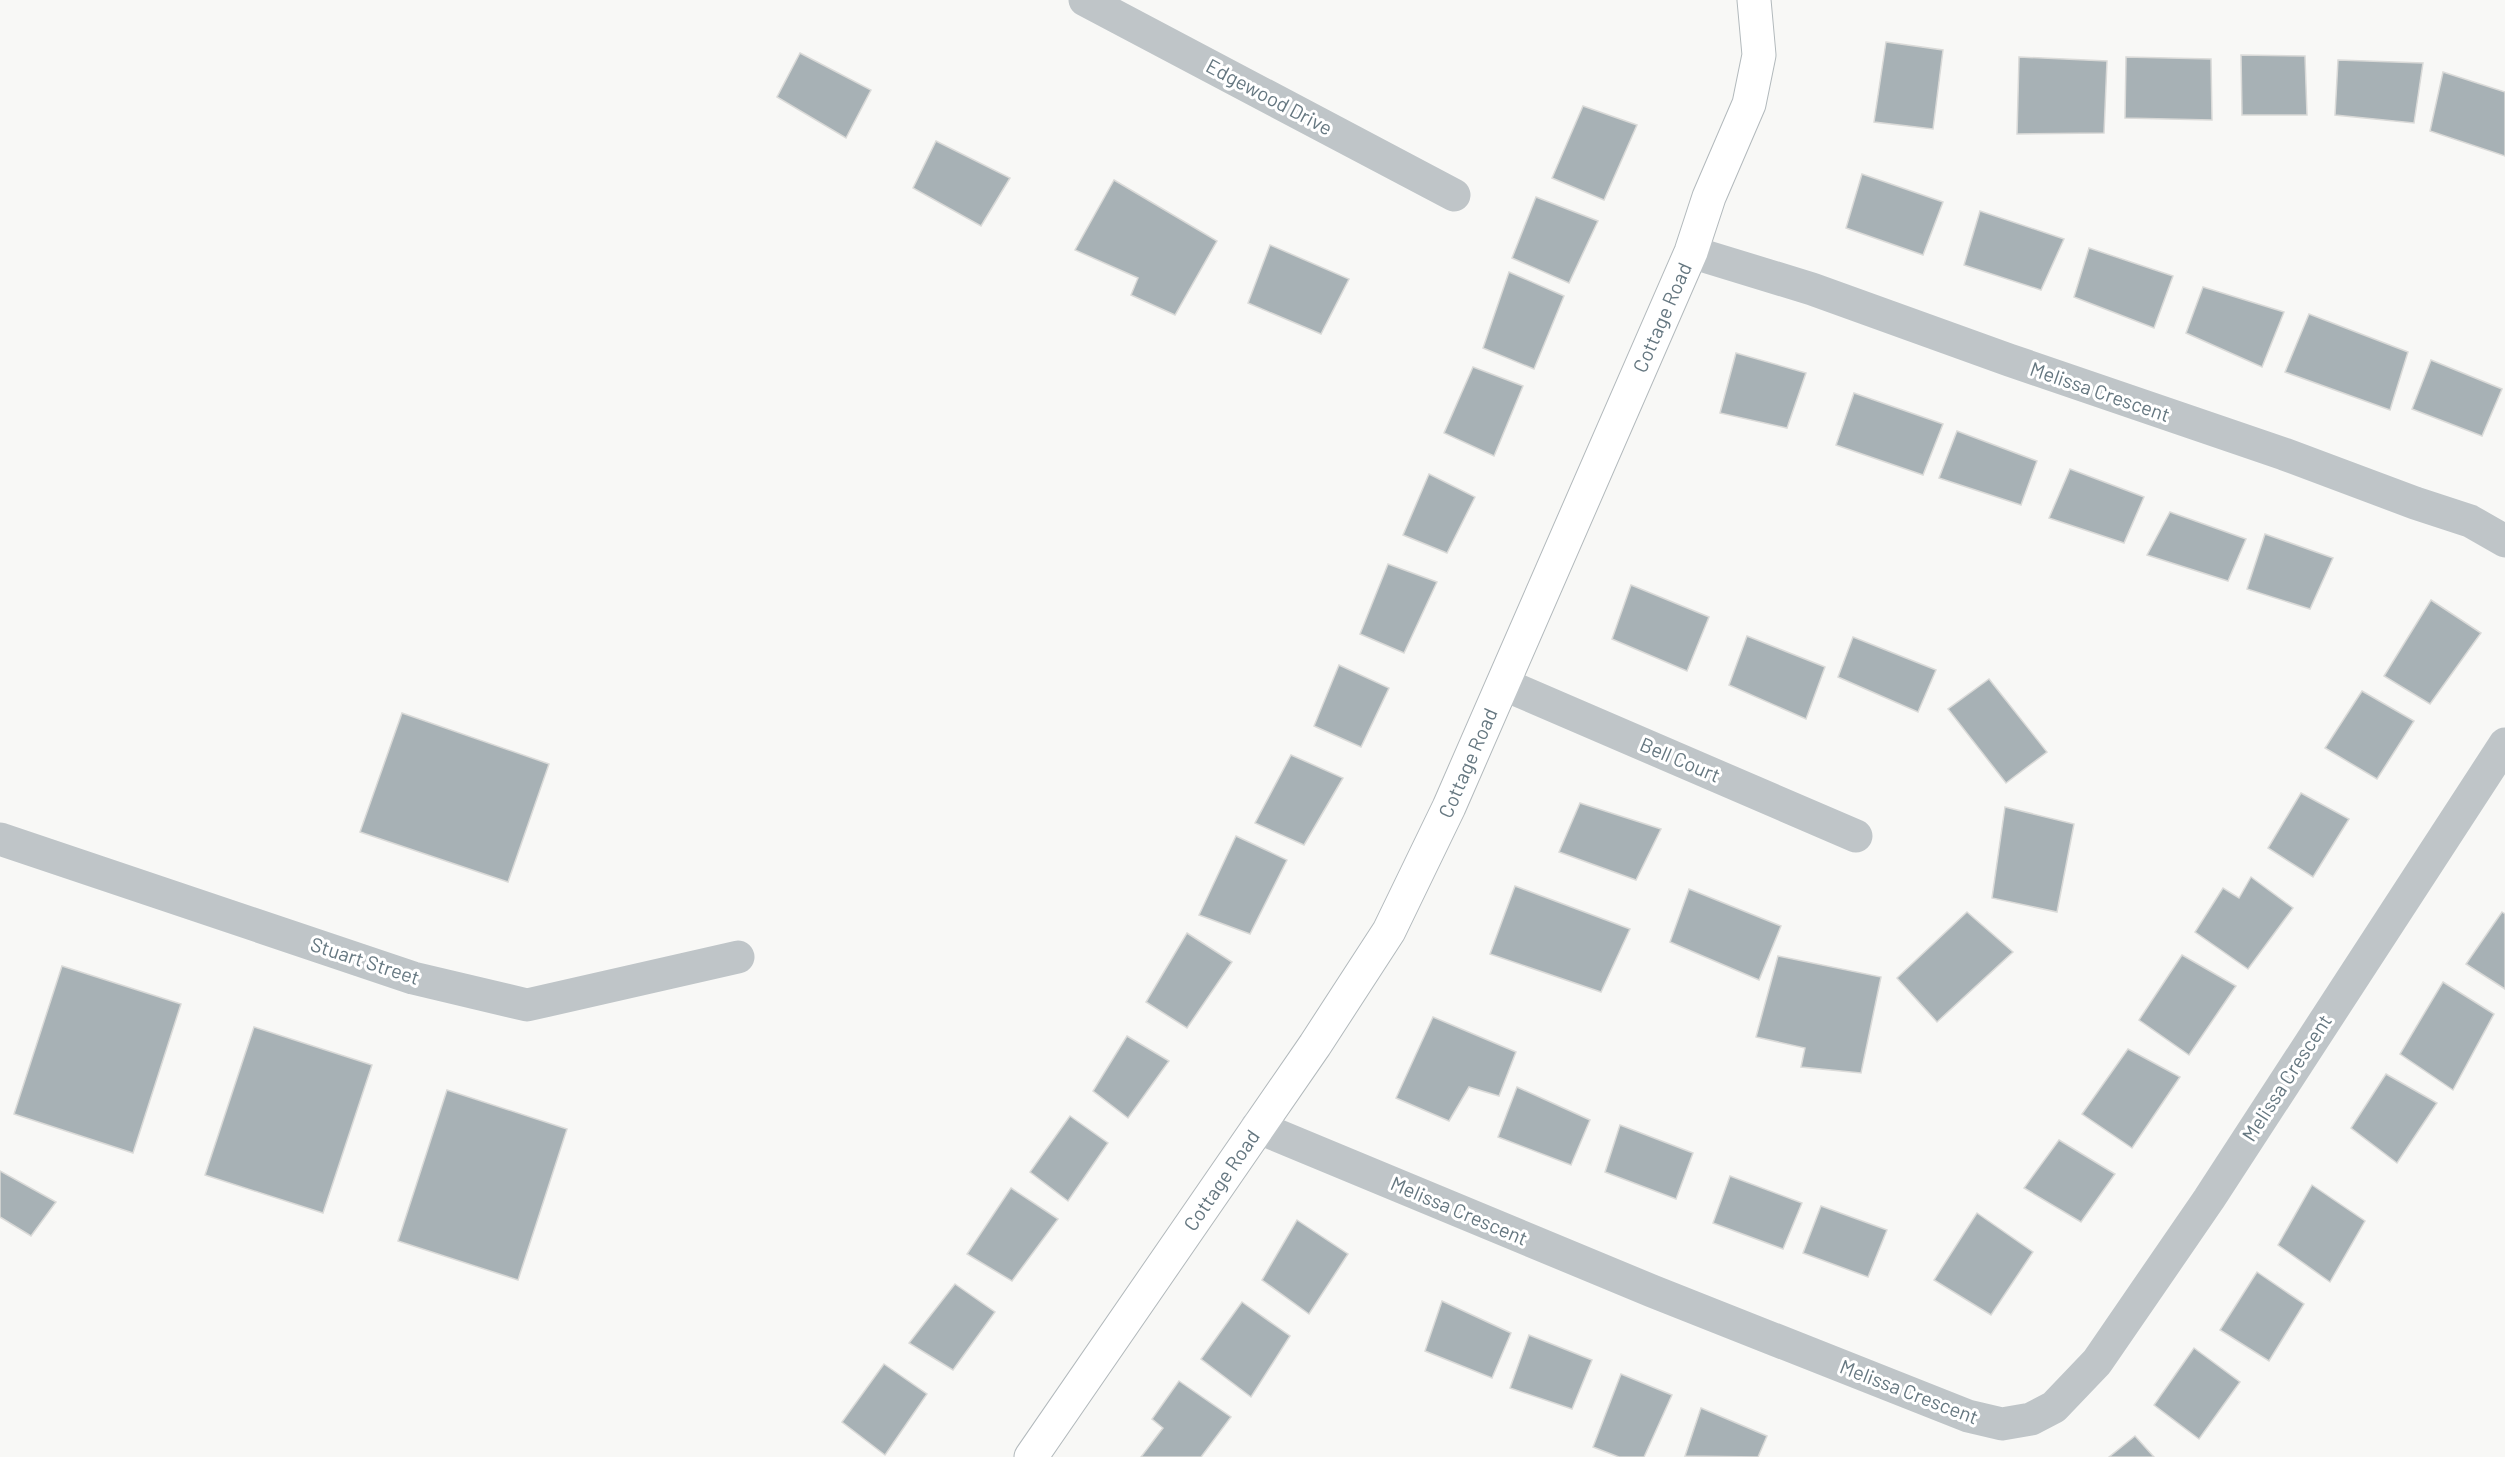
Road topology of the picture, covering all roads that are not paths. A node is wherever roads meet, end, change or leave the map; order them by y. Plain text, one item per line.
1 (1085, 0) edge
2 (1754, 0) edge
3 (1454, 195) dead end
4 (1691, 252) junction
5 (2505, 541) edge
6 (1503, 684) junction
7 (2505, 744) edge
8 (1857, 836) dead end
9 (0, 839) edge
10 (738, 957) dead end
11 (1257, 1127) junction
12 (1031, 1457) edge

1 - 3 street, Edgewood Drive
2 - 4 street, Cottage Road
4 - 5 street, Melissa Crescent
4 - 6 street, Cottage Road
6 - 8 street, Bell Court
6 - 11 street, Cottage Road
7 - 11 street, Melissa Crescent
9 - 10 street, Stuart Street
11 - 12 street, Cottage Road

